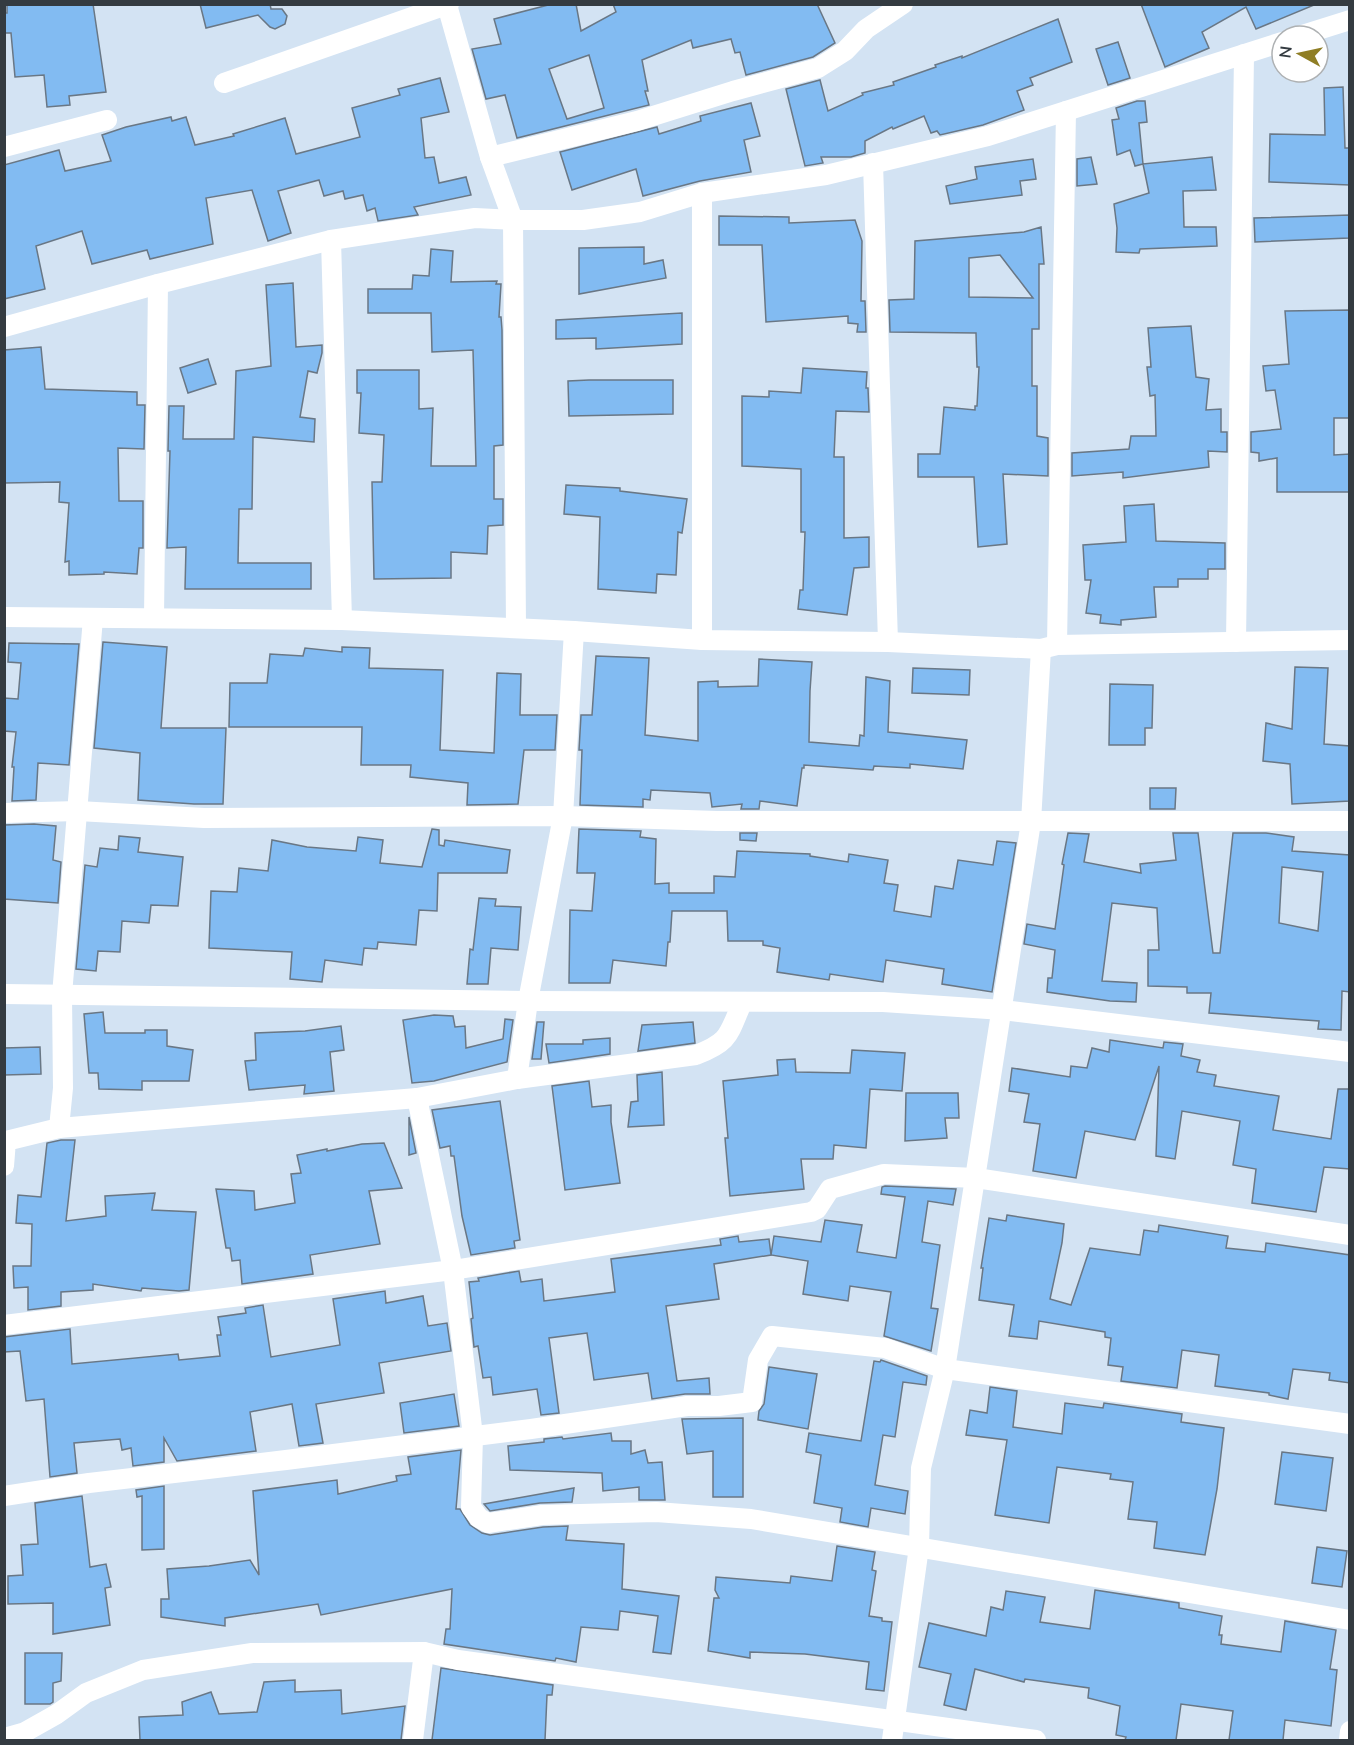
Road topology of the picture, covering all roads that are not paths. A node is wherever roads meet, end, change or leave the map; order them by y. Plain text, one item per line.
1 (903, 4) edge
2 (448, 5) edge
3 (1350, 20) edge
4 (1330, 26) edge
5 (1270, 46) edge
6 (1244, 54) junction
7 (224, 83) dead end
8 (1066, 111) junction
9 (107, 120) dead end
10 (4, 147) edge
11 (490, 157) junction
12 (873, 163) junction
13 (702, 193) junction
14 (513, 220) junction
15 (332, 240) junction
16 (158, 284) junction
17 (4, 327) edge
18 (4, 617) edge
19 (93, 618) junction
20 (154, 618) junction
21 (342, 620) junction
22 (516, 628) junction
23 (574, 631) junction
24 (702, 640) junction
25 (1350, 640) edge
26 (888, 642) junction
27 (1236, 642) junction
28 (1049, 647) junction
29 (78, 811) junction
30 (4, 813) edge
31 (563, 816) junction
32 (1350, 821) edge
33 (1031, 822) junction
34 (4, 994) edge
35 (62, 995) junction
36 (528, 1001) junction
37 (742, 1003) junction
38 (1003, 1011) junction
39 (1350, 1052) edge
40 (517, 1079) junction
41 (417, 1098) junction
42 (59, 1128) junction
43 (5, 1141) edge
44 (4, 1166) edge
45 (976, 1178) junction
46 (1350, 1235) edge
47 (453, 1270) junction
48 (4, 1325) edge
49 (945, 1369) junction
50 (1350, 1424) edge
51 (473, 1436) junction
52 (4, 1496) edge
53 (919, 1547) junction
54 (1350, 1620) edge
55 (423, 1652) junction
56 (893, 1731) edge
57 (1350, 1731) edge
58 (4, 1738) edge
59 (413, 1740) edge
60 (1036, 1740) edge
61 (1349, 1740) edge

1 - 11 street
2 - 7 street
2 - 11 street
3 - 4 street
5 - 6 street
6 - 8 street
6 - 27 street
8 - 12 street
8 - 28 street
9 - 10 street
11 - 14 street
12 - 13 street
12 - 26 street
13 - 14 street
13 - 24 street
14 - 15 street
14 - 22 street
15 - 16 street
15 - 21 street
16 - 17 street
16 - 20 street
18 - 19 street
19 - 20 street
19 - 29 street
20 - 21 street
21 - 22 street
22 - 23 street
23 - 24 street
23 - 31 street
24 - 26 street
25 - 27 street
26 - 28 street
27 - 28 street
28 - 33 street
29 - 30 street
29 - 31 street
29 - 35 street
31 - 33 street
31 - 36 street
32 - 33 street
33 - 38 street
34 - 35 street
35 - 36 street
35 - 42 street
36 - 37 street
36 - 40 street
37 - 38 street
37 - 40 street
38 - 39 street
38 - 45 street
40 - 41 street
41 - 42 street
41 - 47 street
42 - 43 street
43 - 44 street
45 - 46 street
45 - 47 street
45 - 49 street
47 - 48 street
47 - 51 street
49 - 50 street
49 - 51 street
49 - 53 street
51 - 52 street
51 - 53 street
53 - 54 street
53 - 56 street
55 - 56 street
55 - 58 street
55 - 59 street
56 - 60 street
57 - 61 street

